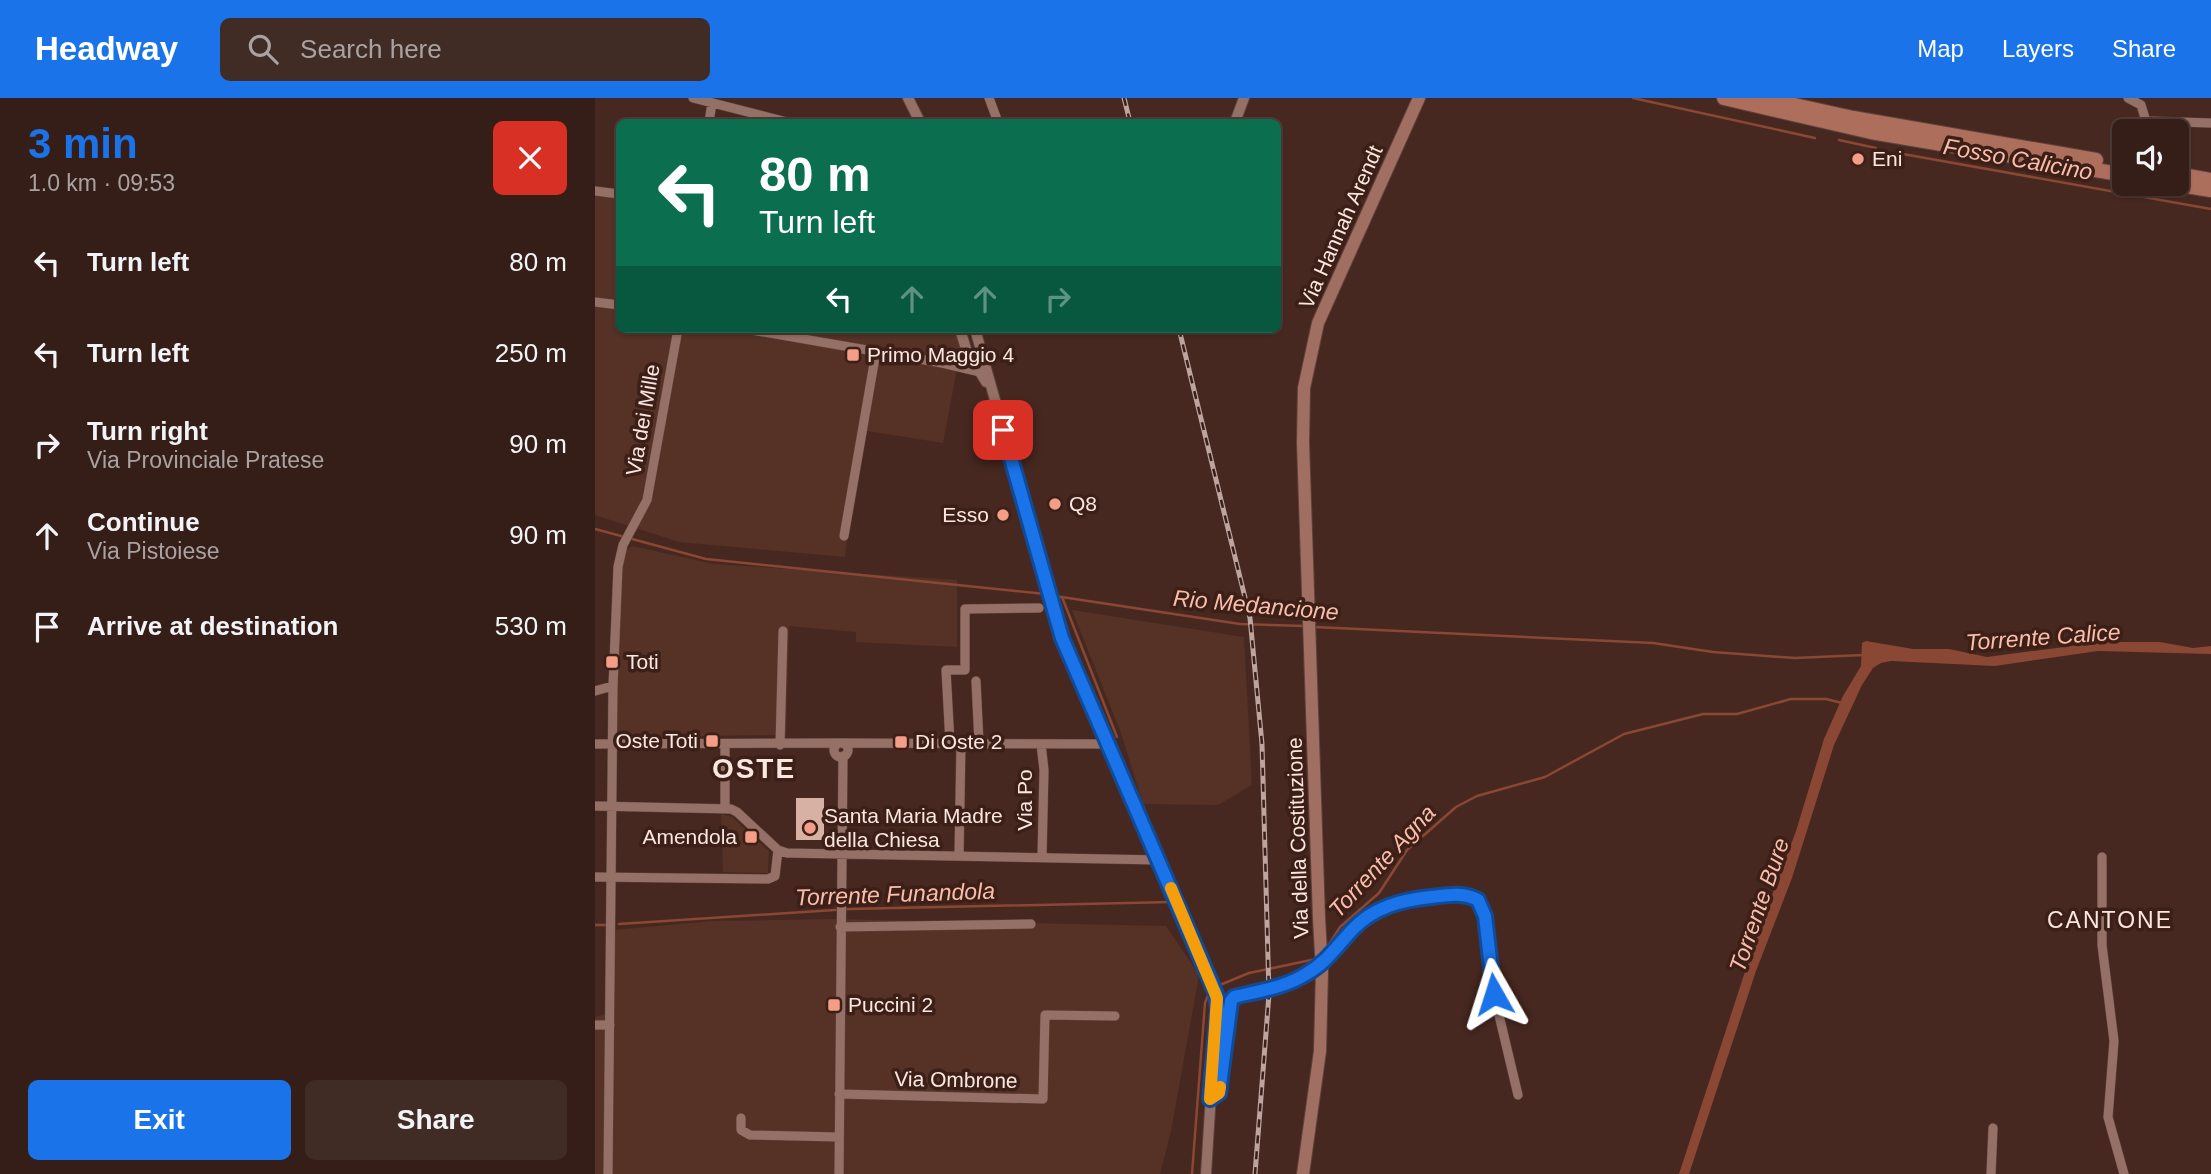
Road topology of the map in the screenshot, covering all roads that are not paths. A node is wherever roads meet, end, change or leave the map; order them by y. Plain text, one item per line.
1 (693, 98) edge
2 (908, 98) edge
3 (989, 98) edge
4 (1244, 98) edge
5 (1419, 98) edge
6 (1724, 98) edge
7 (1762, 98) edge
8 (2128, 98) edge
9 (712, 103) junction
10 (709, 119) edge
11 (775, 119) edge
12 (918, 119) edge
13 (997, 119) edge
14 (1236, 119) edge
15 (2146, 119) edge
16 (2211, 124) edge
17 (2189, 125) edge
18 (2112, 163) edge
19 (2112, 173) edge
20 (2189, 176) edge
21 (2211, 180) edge
22 (2189, 186) edge
23 (2211, 190) edge
24 (595, 191) edge
25 (616, 194) edge
26 (595, 302) edge
27 (616, 305) edge
28 (677, 333) edge
29 (769, 333) edge
30 (962, 333) edge
31 (976, 333) edge
32 (979, 343) junction
33 (876, 352) junction
34 (970, 352) junction
35 (942, 363) junction
36 (980, 372) junction
37 (992, 391) junction
38 (844, 536) dead end
39 (1039, 608) dead end
40 (783, 631) dead end
41 (1309, 631) joint
42 (977, 681) dead end
43 (613, 686) junction
44 (595, 691) edge
45 (841, 743) junction
46 (950, 743) junction
47 (961, 743) junction
48 (979, 743) junction
49 (595, 744) edge
50 (613, 744) junction
51 (725, 744) junction
52 (800, 744) junction
53 (1041, 744) junction
54 (1110, 744) junction
55 (780, 745) junction
56 (839, 755) junction
57 (595, 806) edge
58 (612, 806) junction
59 (725, 808) junction
60 (778, 850) junction
61 (841, 854) junction
62 (959, 856) junction
63 (2102, 856) dead end
64 (1042, 857) junction
65 (1159, 860) junction
66 (595, 877) edge
67 (611, 877) junction
68 (840, 924) junction
69 (1031, 924) dead end
70 (1115, 1016) dead end
71 (595, 1025) edge
72 (610, 1025) junction
73 (839, 1094) junction
74 (1518, 1096) dead end
75 (1210, 1099) junction
76 (741, 1118) dead end
77 (1993, 1128) dead end
78 (839, 1137) junction
79 (608, 1174) edge
80 (839, 1174) edge
81 (1206, 1174) edge
82 (1303, 1174) edge
83 (1991, 1174) edge
84 (2124, 1174) edge

1 - 9 street
2 - 12 street
3 - 13 street
4 - 14 street
5 - 41 main road, Via Hannah Arendt
6 - 19 main road
7 - 18 main road
8 - 15 street
9 - 10 street
9 - 11 street
16 - 17 street
20 - 21 main road
22 - 23 main road
24 - 25 street
26 - 27 street
28 - 43 street, Via dei Mille
29 - 33 street
30 - 34 street
31 - 32 street
32 - 34 street
32 - 37 street
33 - 35 street
33 - 38 street
34 - 35 street
34 - 36 street
35 - 36 street
36 - 37 street
37 - 54 street
39 - 46 street
40 - 55 street
41 - 82 main road, Via della Costituzione, bridge
42 - 48 street
43 - 44 street
43 - 50 street, Via dei Mille
45 - 46 street
45 - 52 street
45 - 56 street
46 - 47 street
47 - 48 street
47 - 62 street
48 - 53 street
49 - 50 street
50 - 51 street
50 - 58 street, Via dei Mille
51 - 55 street
51 - 59 street
52 - 55 street
52 - 56 street
53 - 54 street
53 - 64 street, Via Po
54 - 65 street
56 - 61 street
57 - 58 street
58 - 59 street
58 - 67 street, Via dei Mille
59 - 60 street
60 - 61 street
60 - 67 street
61 - 62 street
61 - 68 street
62 - 64 street
63 - 84 street
64 - 65 street
65 - 75 street
66 - 67 street
67 - 72 street, Via dei Mille
68 - 69 street
68 - 73 street
70 - 73 street, Via Ombrone
71 - 72 street
72 - 79 street, Via dei Mille
73 - 78 street
74 - 75 street
75 - 81 street
76 - 78 street
77 - 83 street
78 - 80 street

